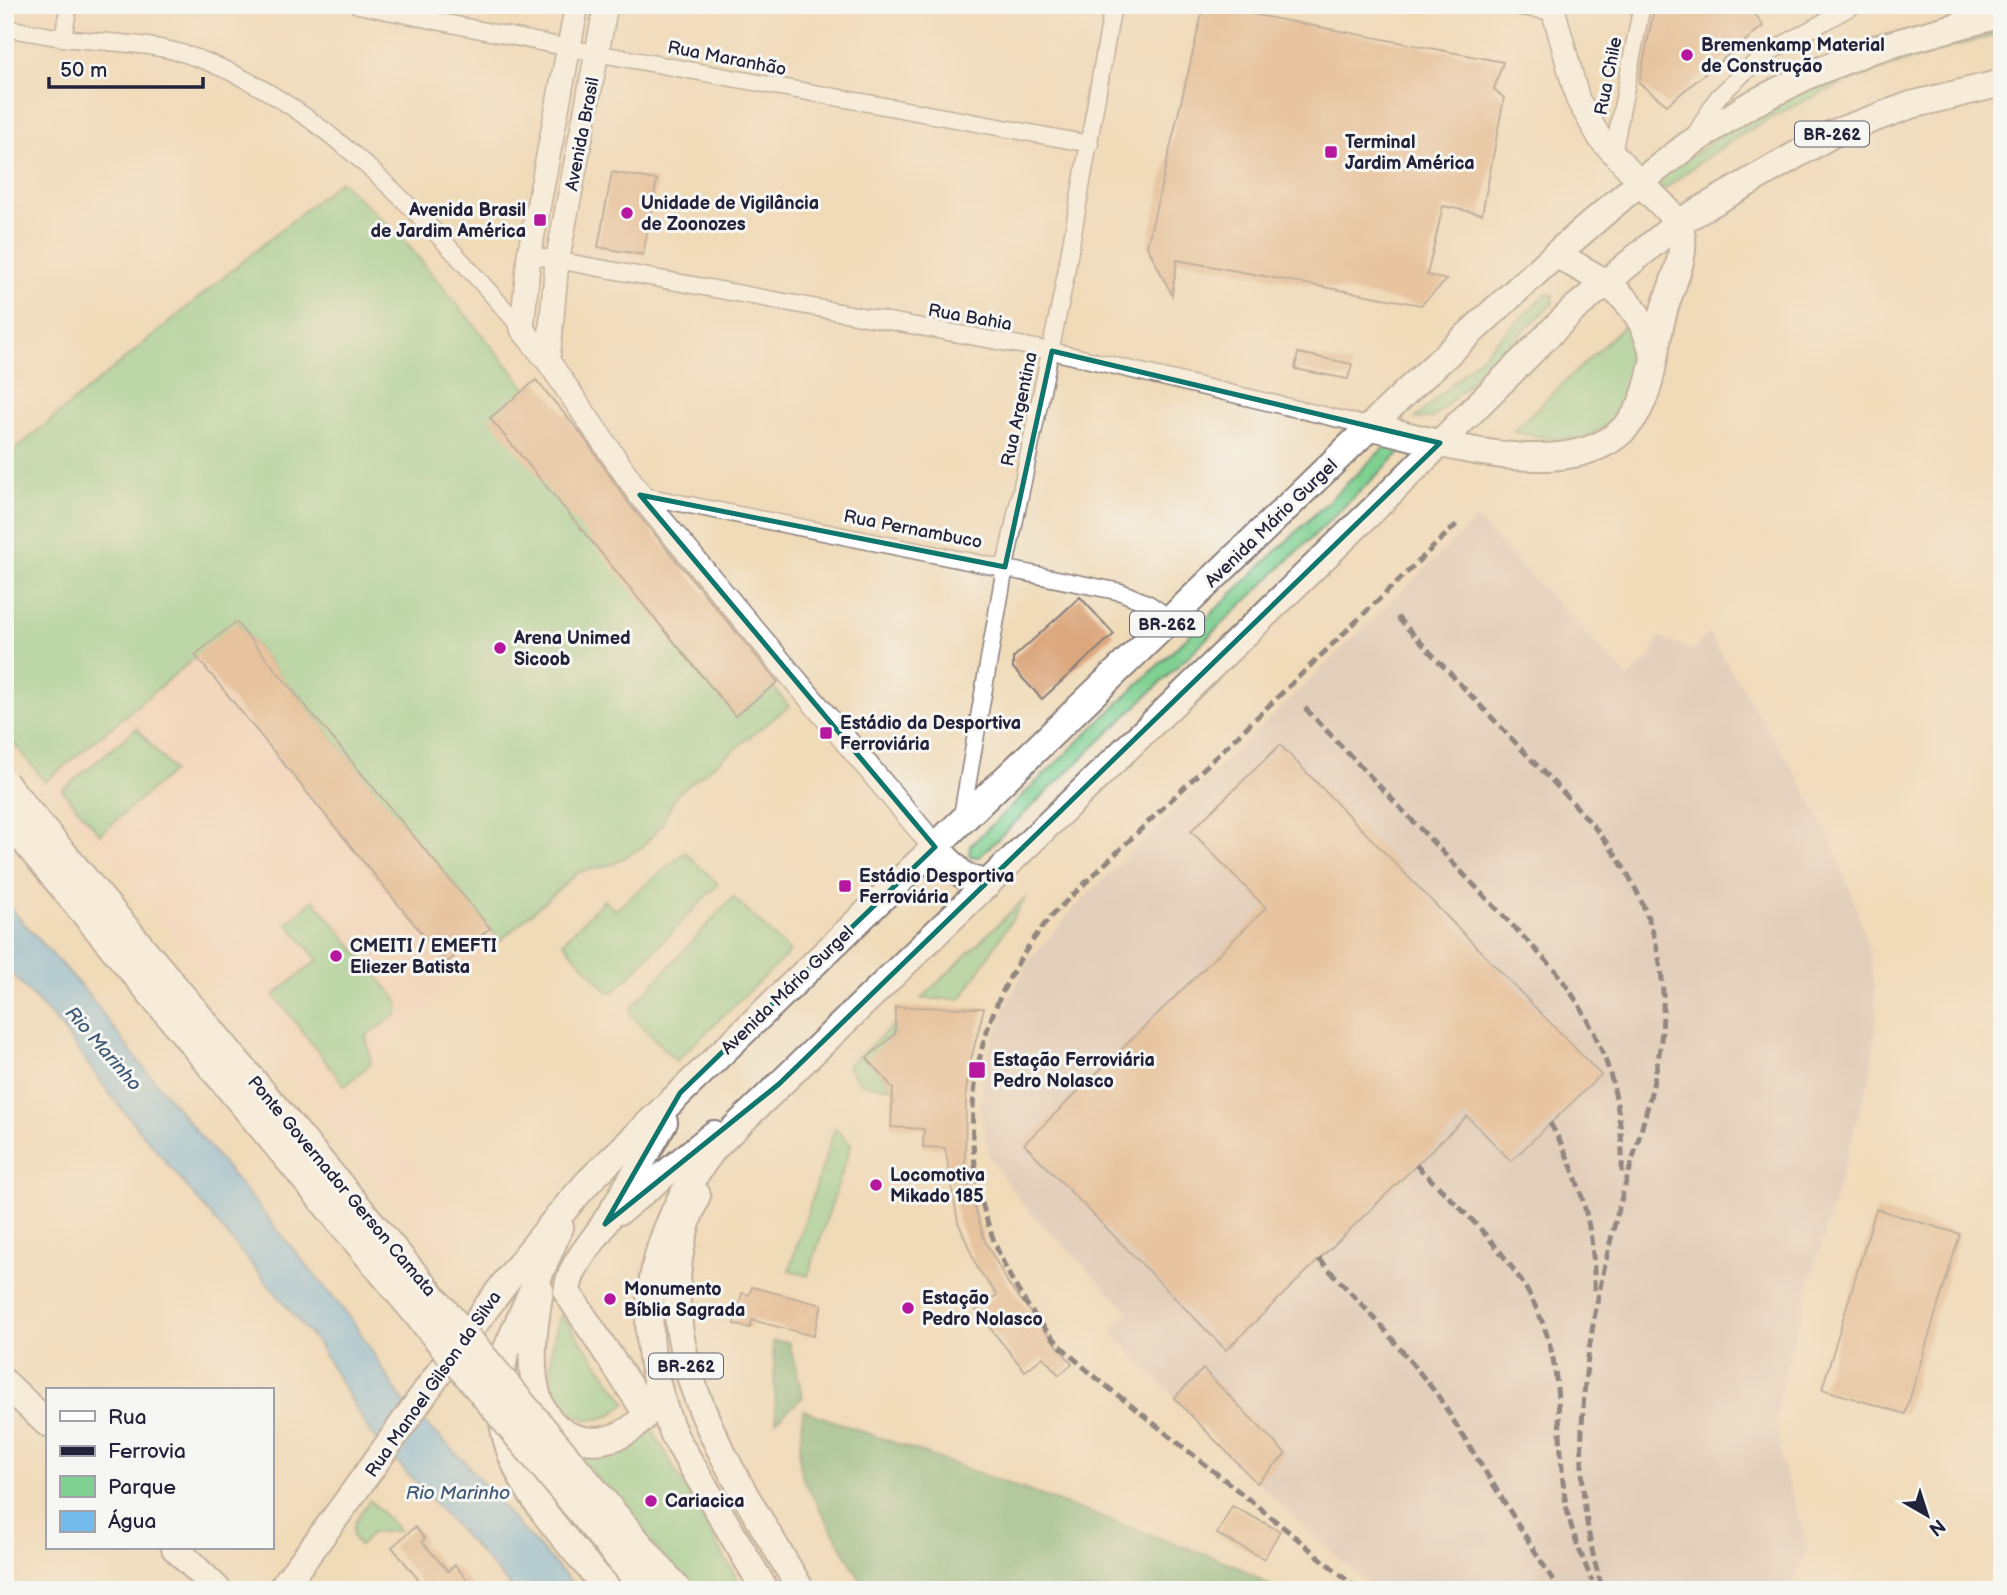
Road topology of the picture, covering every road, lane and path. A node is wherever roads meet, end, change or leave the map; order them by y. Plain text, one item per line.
1 (69, 5) edge
2 (358, 5) edge
3 (577, 5) edge
4 (606, 5) edge
5 (1113, 5) edge
6 (1508, 5) edge
7 (1642, 5) edge
8 (1854, 5) edge
9 (1957, 5) edge
10 (1553, 9) edge
11 (1992, 16) edge
12 (5, 28) edge
13 (63, 38) junction
14 (569, 48) junction
15 (597, 53) junction
16 (2002, 83) edge
17 (1090, 145) junction
18 (1688, 145) junction
19 (1613, 154) junction
20 (1640, 182) junction
21 (1678, 223) junction
22 (1556, 254) junction
23 (529, 255) junction
24 (557, 262) junction
25 (1604, 284) junction
26 (522, 330) junction
27 (1052, 351) junction
28 (1653, 353) junction
29 (548, 361) junction
30 (1373, 427) junction
31 (1440, 443) junction
32 (640, 495) junction
33 (1005, 567) junction
34 (1171, 619) junction
35 (5, 783) edge
36 (5, 818) edge
37 (961, 821) junction
38 (935, 847) junction
39 (987, 885) junction
40 (680, 1093) junction
41 (757, 1105) junction
42 (734, 1126) junction
43 (589, 1181) junction
44 (605, 1224) junction
45 (544, 1265) junction
46 (5, 1383) edge
47 (655, 1393) junction
48 (46, 1422) edge
49 (177, 1550) edge
50 (218, 1590) edge
51 (280, 1590) edge
52 (608, 1590) edge
53 (645, 1590) edge
54 (678, 1590) edge
55 (765, 1590) edge
56 (801, 1590) edge

1 - 13 street
2 - 14 street, Rua Maranhão
3 - 14 street, Avenida Brasil
4 - 15 street, Avenida Brasil
5 - 17 street, Rua Argentina
6 - 10 street
7 - 19 street, Rua Chile
8 - 18 street
9 - 11 street
10 - 19 street
11 - 18 main road, Avenida Mário Gurgel / BR-262
12 - 13 street
13 - 26 street
14 - 15 street, Rua Maranhão
14 - 23 street, Avenida Brasil
15 - 17 street, Rua Maranhão
15 - 24 street, Avenida Brasil
16 - 21 main road, BR-262
17 - 27 street, Rua Argentina
18 - 20 main road, Avenida Mário Gurgel / BR-262
19 - 20 street
20 - 21 main road
20 - 22 main road, Avenida Mário Gurgel / BR-262
21 - 25 main road, BR-262
21 - 28 main road
22 - 25 main road
22 - 30 main road, Avenida Mário Gurgel / BR-262
23 - 24 street
23 - 26 street, Avenida Brasil
24 - 27 street, Rua Bahia
24 - 29 street, Avenida Brasil
25 - 28 main road
25 - 31 main road, BR-262
26 - 29 street
27 - 30 street, Rua Bahia
27 - 33 street, Rua Argentina
28 - 31 main road
29 - 32 street
30 - 31 main road
30 - 34 main road, Avenida Mário Gurgel / BR-262
31 - 39 main road, BR-262
32 - 33 street, Rua Pernambuco
32 - 38 street
33 - 34 street, Rua Pernambuco
33 - 37 street, Rua Argentina
34 - 37 main road, Avenida Mário Gurgel / BR-262
35 - 54 main road, Ponte Governador Gerson Camata, bridge
36 - 53 main road, Ponte Governador Gerson Camata, bridge
37 - 38 main road, Avenida Mário Gurgel / BR-262
38 - 39 main road
38 - 40 main road, Avenida Mário Gurgel / BR-262
39 - 41 main road, BR-262
40 - 43 main road, Avenida Mário Gurgel / BR-262
40 - 44 main road
41 - 42 main road, BR-262
41 - 44 main road
42 - 47 main road
42 - 56 main road, BR-262
43 - 45 main road, BR-262
43 - 51 main road, Rua Manoel Gilson da Silva
44 - 47 main road
45 - 47 main road
45 - 52 main road, BR-262
46 - 48 main road
47 - 55 main road
49 - 50 main road

